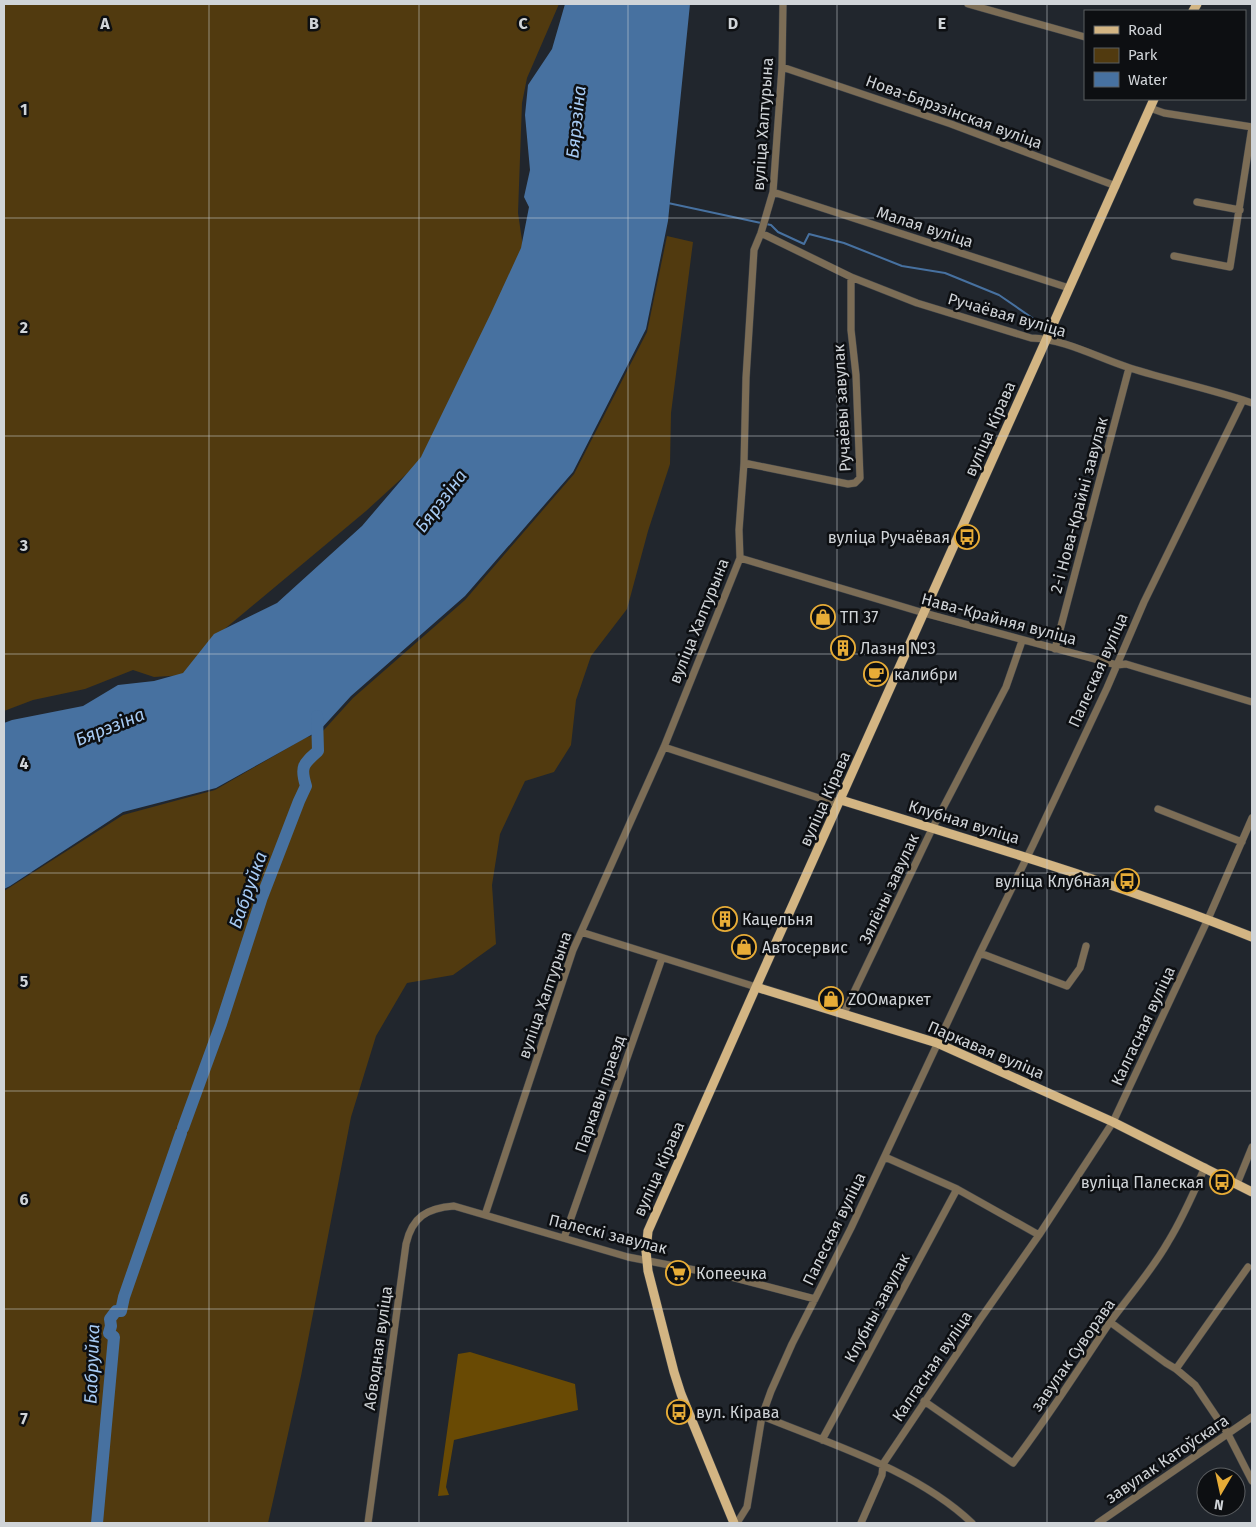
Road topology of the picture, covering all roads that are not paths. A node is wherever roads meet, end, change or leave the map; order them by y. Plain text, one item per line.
1 (783, 4) edge
2 (968, 4) edge
3 (1084, 37) edge
4 (782, 67) junction
5 (1154, 100) edge
6 (1150, 108) junction
7 (1116, 186) junction
8 (773, 192) junction
9 (1197, 202) dead end
10 (1240, 210) junction
11 (762, 231) junction
12 (1174, 256) dead end
13 (851, 277) junction
14 (1069, 288) junction
15 (1047, 339) junction
16 (1129, 368) junction
17 (1244, 400) junction
18 (1252, 403) edge
19 (744, 462) junction
20 (740, 558) junction
21 (924, 613) junction
22 (1022, 641) junction
23 (1055, 650) junction
24 (1117, 666) junction
25 (1252, 702) edge
26 (664, 747) junction
27 (841, 800) junction
28 (1158, 809) dead end
29 (1252, 818) edge
30 (932, 829) junction
31 (1242, 842) junction
32 (1027, 857) junction
33 (1208, 920) junction
34 (581, 932) junction
35 (1252, 937) edge
36 (1086, 946) dead end
37 (980, 953) junction
38 (662, 958) junction
39 (756, 987) junction
40 (844, 1013) junction
41 (937, 1043) junction
42 (1113, 1122) junction
43 (1252, 1147) edge
44 (885, 1157) junction
45 (1205, 1167) junction
46 (1237, 1184) junction
47 (957, 1189) junction
48 (1252, 1192) edge
49 (454, 1206) joint
50 (485, 1215) junction
51 (1039, 1235) junction
52 (564, 1238) junction
53 (646, 1260) junction
54 (1248, 1267) dead end
55 (815, 1299) junction
56 (1110, 1322) junction
57 (1176, 1369) junction
58 (924, 1401) junction
59 (762, 1416) junction
60 (1252, 1417) edge
61 (1228, 1434) junction
62 (822, 1440) junction
63 (883, 1464) junction
64 (1252, 1480) edge
65 (368, 1523) edge
66 (735, 1523) edge
67 (861, 1523) edge
68 (972, 1523) edge
69 (1098, 1523) edge

1 - 4 street, вуліца Халтурына
2 - 3 street
4 - 7 street, Нова-Бярэзінская вуліца
4 - 8 street, вуліца Халтурына
5 - 6 main road, вуліца Кірава
6 - 7 main road, вуліца Кірава
6 - 10 street
7 - 14 main road, вуліца Кірава
8 - 11 street, вуліца Халтурына
8 - 14 street, Малая вуліца
9 - 10 street
10 - 12 street
11 - 13 street, Ручаёвая вуліца
11 - 19 street, вуліца Халтурына
13 - 15 street, Ручаёвая вуліца
13 - 19 street, Ручаёвы завулак
14 - 15 main road, вуліца Кірава
15 - 16 street, Ручаёвая вуліца
15 - 21 main road, вуліца Кірава
16 - 17 street, Ручаёвая вуліца
16 - 23 street, 2-і Нова-Крайні завулак
17 - 18 street, Ручаёвая вуліца
17 - 24 street, Палеская вуліца
19 - 20 street, вуліца Халтурына
20 - 21 street, Нава-Крайняя вуліца
20 - 26 street, вуліца Халтурына
21 - 22 street, Нава-Крайняя вуліца
21 - 27 main road, вуліца Кірава
22 - 23 street, Нава-Крайняя вуліца
22 - 30 street, Зялёны завулак
23 - 24 street, Нава-Крайняя вуліца
24 - 25 street, Нава-Крайняя вуліца
24 - 32 street, Палеская вуліца
26 - 27 street, Клубная вуліца
26 - 34 street, вуліца Халтурына
27 - 30 main road, Клубная вуліца
27 - 39 main road, вуліца Кірава
28 - 31 street
29 - 31 street, Калгасная вуліца
30 - 32 main road, Клубная вуліца
30 - 40 street, Зялёны завулак
31 - 33 street, Калгасная вуліца
32 - 33 main road, Клубная вуліца
32 - 37 street, Палеская вуліца
33 - 35 main road, Клубная вуліца
33 - 42 street, Калгасная вуліца
34 - 38 street, Паркавая вуліца
34 - 50 street, вуліца Халтурына
36 - 37 street
37 - 41 street, Палеская вуліца
38 - 39 street, Паркавая вуліца
38 - 52 street, Паркавы праезд
39 - 40 main road, Паркавая вуліца
39 - 53 main road, вуліца Кірава
40 - 41 main road, Паркавая вуліца
41 - 42 main road, Паркавая вуліца
41 - 44 street, Палеская вуліца
42 - 45 main road, Паркавая вуліца
42 - 51 street, Калгасная вуліца
43 - 46 street
44 - 47 street
44 - 55 street, Палеская вуліца
45 - 46 main road, Паркавая вуліца
45 - 56 street, завулак Суворава
46 - 48 main road, Паркавая вуліца
47 - 51 street
47 - 62 street, Клубны завулак
49 - 50 street, Палескі завулак
49 - 65 street, Абводная вуліца
50 - 52 street, Палескі завулак
51 - 58 street, Калгасная вуліца
52 - 53 street, Палескі завулак
53 - 55 street, Палескі завулак
53 - 66 main road, вуліца Кірава
54 - 57 street
55 - 59 street, Палеская вуліца
56 - 57 street
56 - 58 street, завулак Суворава
57 - 61 street
58 - 63 street, Калгасная вуліца
59 - 62 street
59 - 66 street, Палеская вуліца
60 - 61 street, завулак Катоўскага
61 - 64 street
61 - 69 street, завулак Катоўскага
62 - 63 street
63 - 67 street, Калгасная вуліца
63 - 68 street

